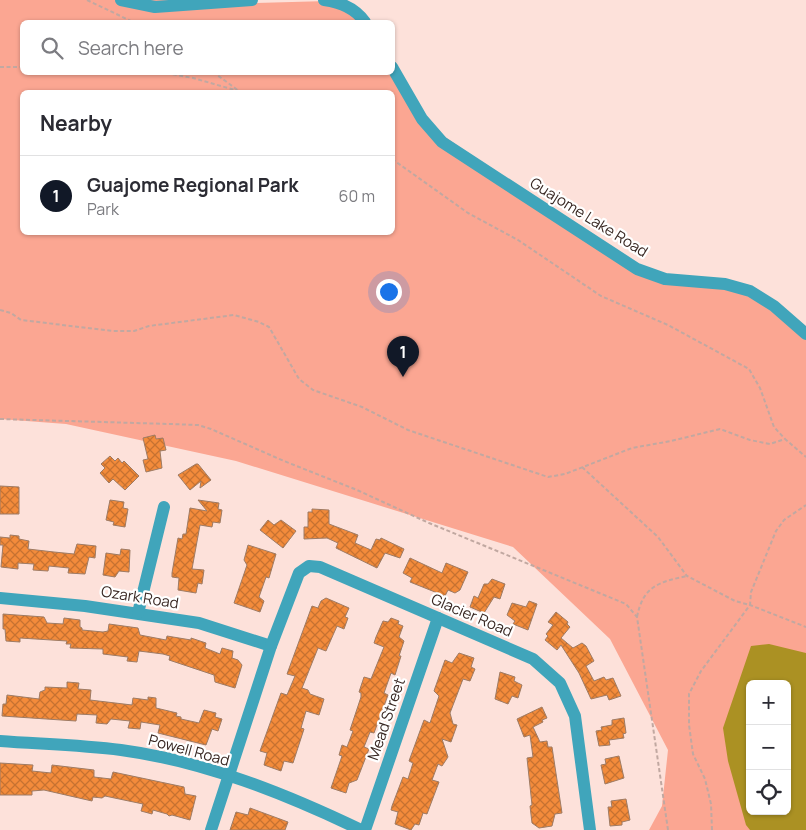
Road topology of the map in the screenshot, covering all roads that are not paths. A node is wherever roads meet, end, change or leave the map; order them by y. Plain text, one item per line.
1 (121, 0) edge
2 (229, 0) edge
3 (252, 0) edge
4 (324, 0) edge
5 (363, 20) edge
6 (395, 72) edge
7 (806, 334) edge
8 (164, 507) dead end
9 (0, 598) edge
10 (138, 613) junction
11 (438, 618) junction
12 (271, 646) junction
13 (0, 741) edge
14 (227, 776) junction
15 (211, 830) edge
16 (361, 830) edge
17 (365, 830) edge
18 (590, 830) edge

1 - 2 street
2 - 3 street
4 - 5 street
6 - 7 street, Guajome Lake Road
8 - 10 street
9 - 10 street, Ozark Road
10 - 12 street, Ozark Road
11 - 12 street, Glacier Road
11 - 17 street, Mead Street
11 - 18 street, Glacier Road
12 - 14 street
13 - 14 street, Powell Road
14 - 15 street
14 - 16 street, Powell Road

